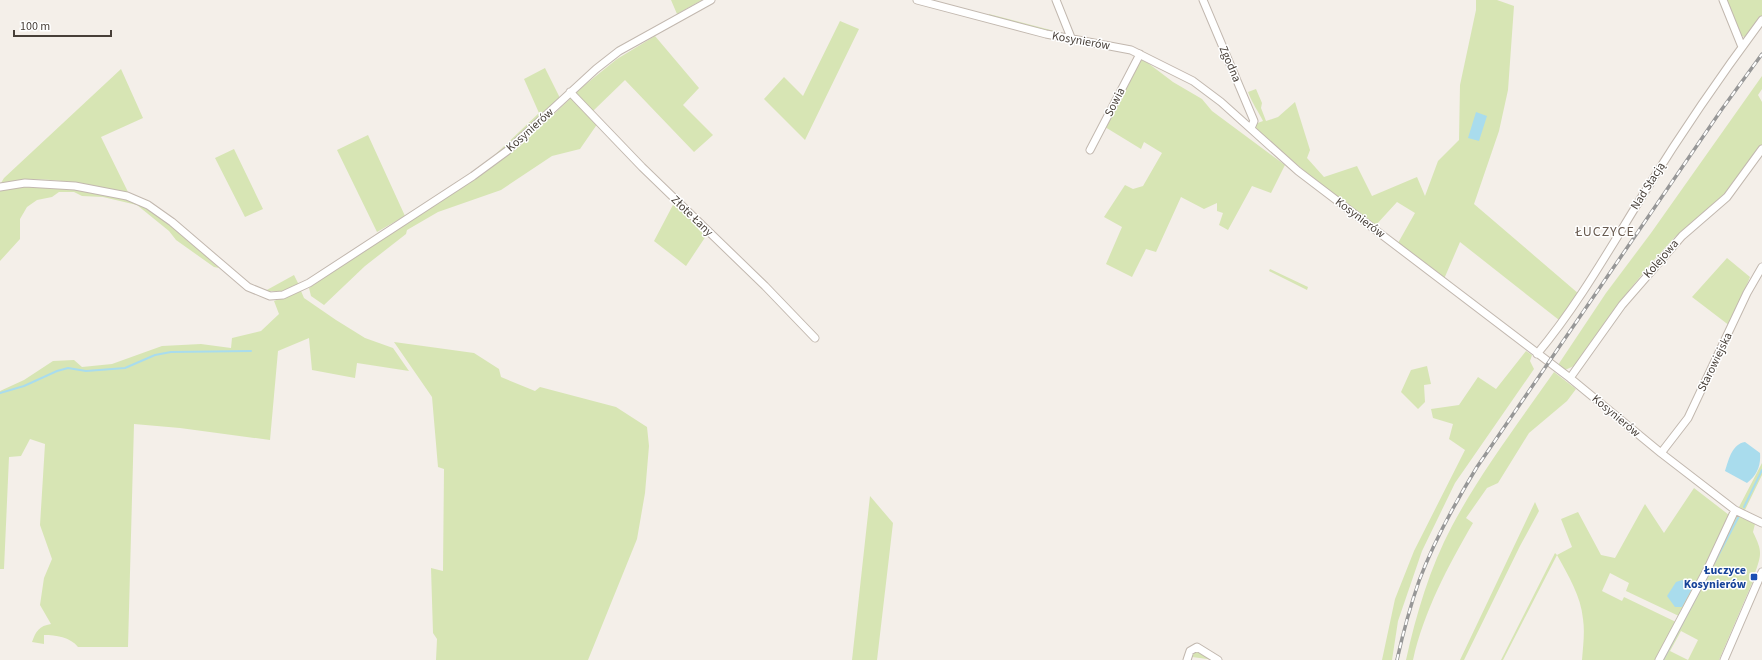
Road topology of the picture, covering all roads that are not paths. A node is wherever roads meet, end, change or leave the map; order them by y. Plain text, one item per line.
1 (711, 0) edge
2 (917, 0) edge
3 (1056, 0) edge
4 (1203, 0) edge
5 (1723, 0) edge
6 (1762, 20) edge
7 (1072, 40) junction
8 (1742, 47) junction
9 (1140, 54) junction
10 (570, 92) junction
11 (1251, 128) junction
12 (1762, 149) edge
13 (1090, 150) dead end
14 (0, 187) edge
15 (1762, 267) edge
16 (815, 338) dead end
17 (1537, 354) junction
18 (1570, 378) junction
19 (1660, 453) junction
20 (1736, 510) junction
21 (1762, 523) edge
22 (1762, 572) edge
23 (1187, 660) edge
24 (1218, 660) edge
25 (1659, 660) edge
26 (1724, 660) edge

1 - 10 street, Kosynierów
2 - 7 street, Kosynierów
3 - 7 street
4 - 11 street, Zgodna
5 - 8 street
6 - 8 street, Nad Stacją
7 - 9 street, Kosynierów
8 - 17 street, Nad Stacją
9 - 11 street, Kosynierów
9 - 13 street, Sowia
10 - 14 street, Kosynierów
10 - 16 street, Złote Łany
11 - 17 street, Kosynierów
12 - 18 street, Kolejowa
15 - 19 street, Starowiejska
17 - 18 street, Kosynierów
18 - 19 street, Kosynierów
19 - 20 street, Kosynierów
20 - 21 street, Kosynierów
20 - 25 street
22 - 26 street
23 - 24 street

